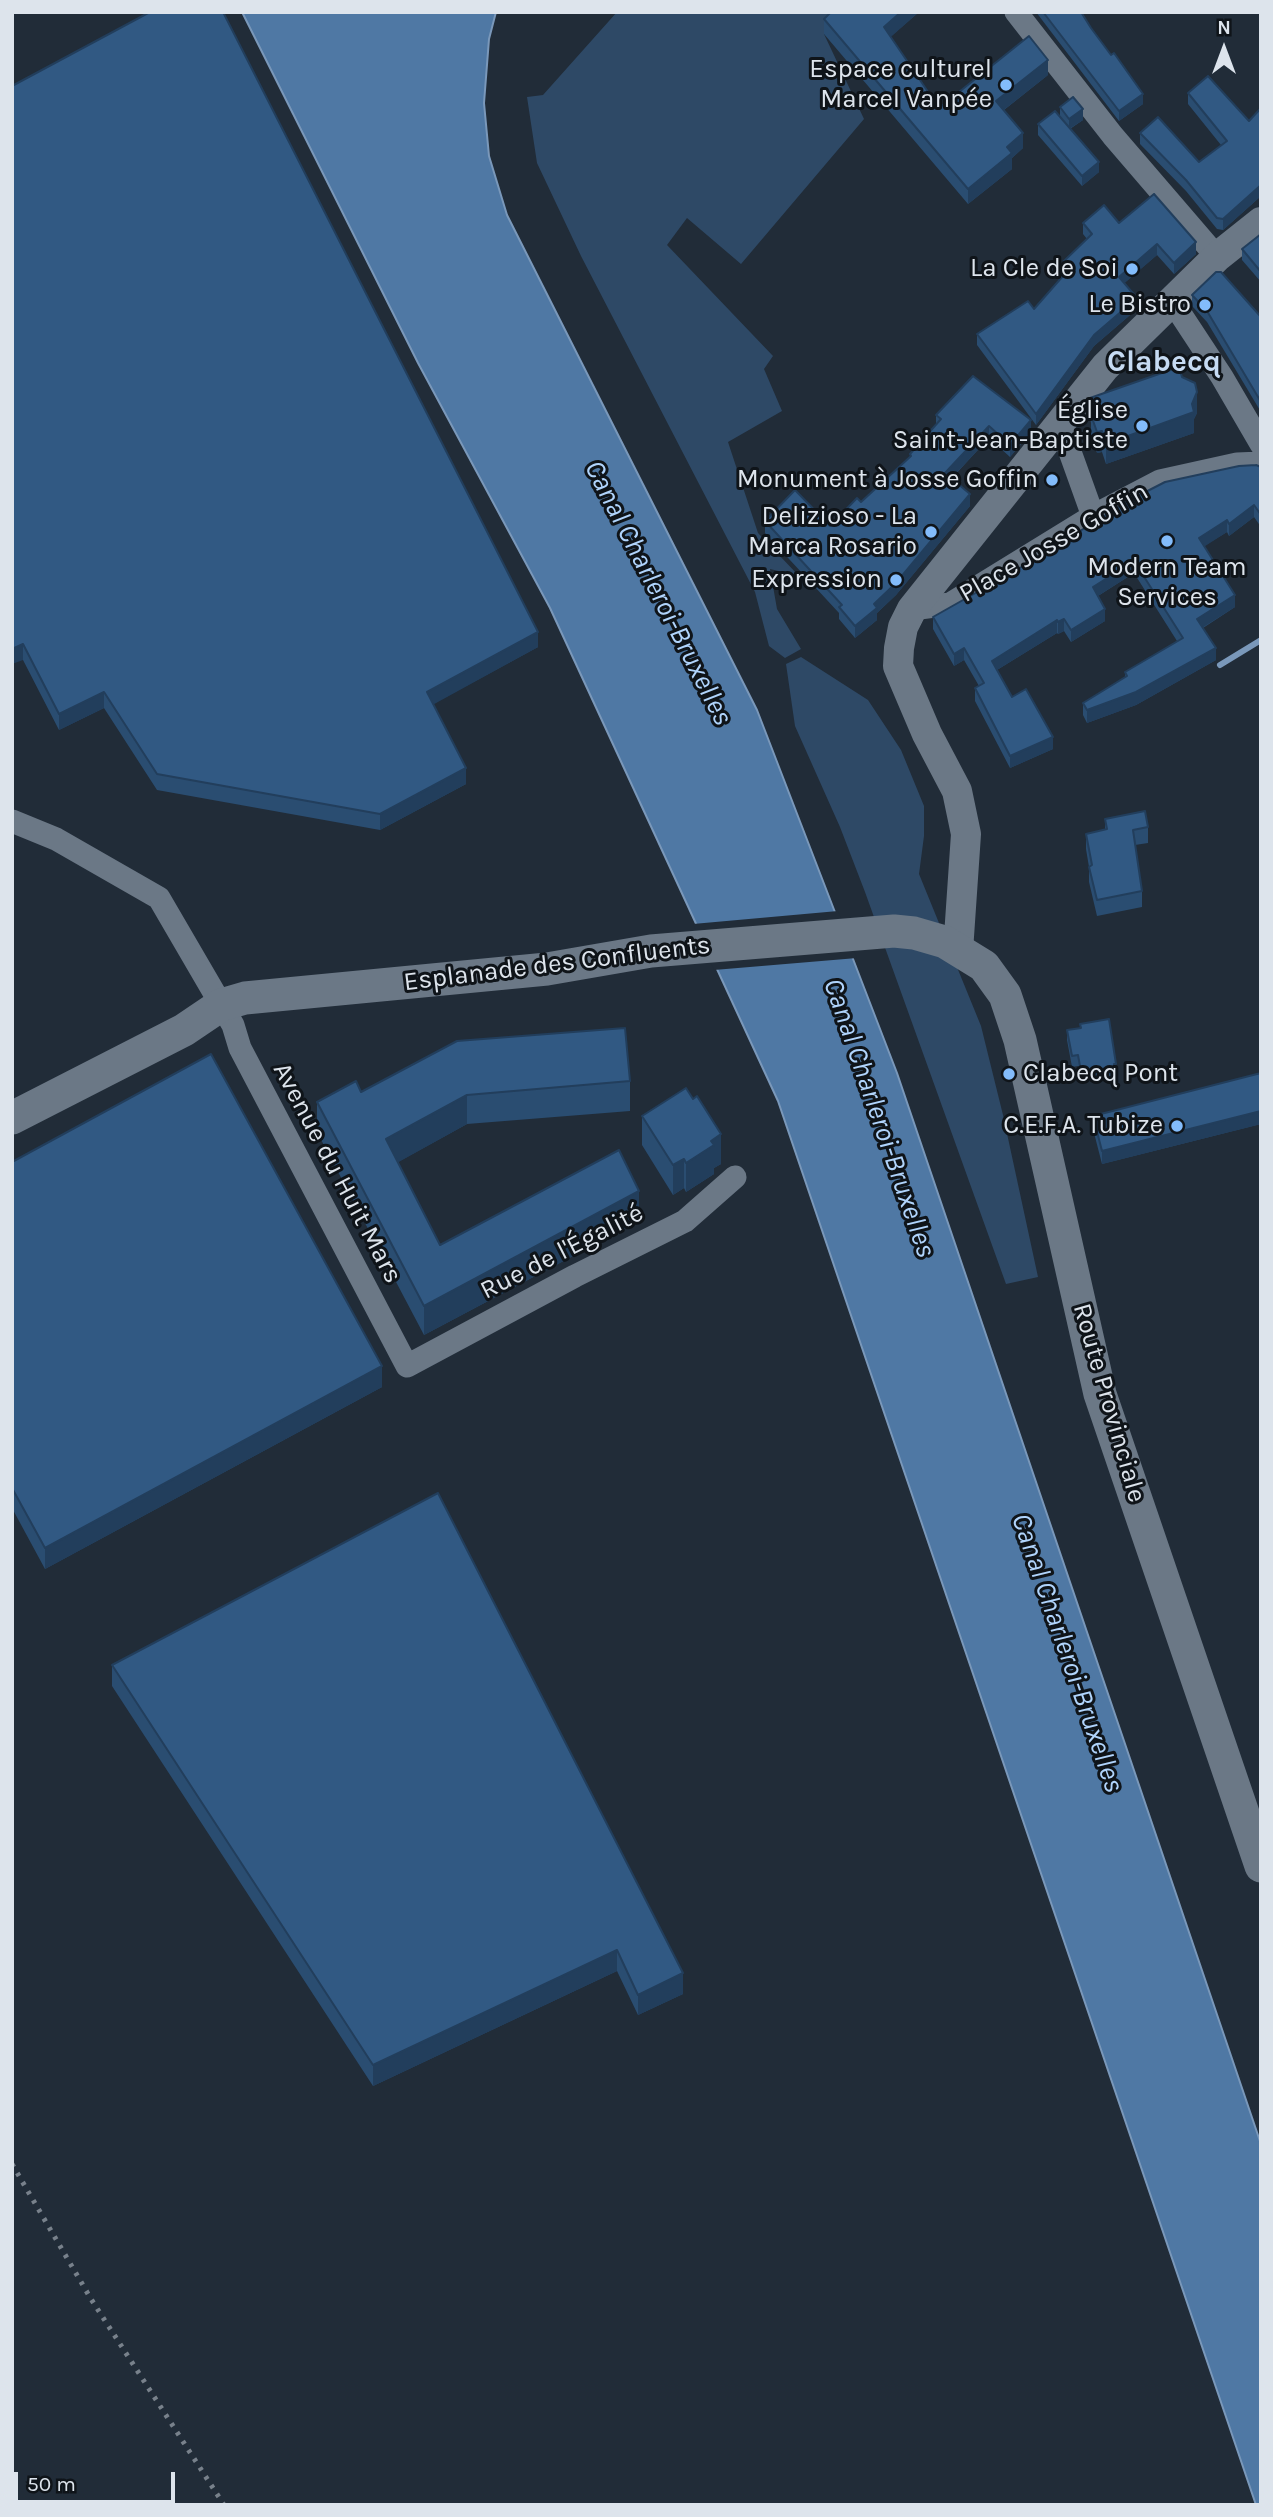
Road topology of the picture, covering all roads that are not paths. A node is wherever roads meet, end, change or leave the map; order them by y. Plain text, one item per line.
1 (1016, 12) edge
2 (1261, 222) edge
3 (1217, 257) junction
4 (1172, 301) junction
5 (1060, 424) junction
6 (1261, 444) edge
7 (1261, 463) edge
8 (1093, 516) junction
9 (912, 608) junction
10 (12, 821) edge
11 (894, 931) joint
12 (958, 951) junction
13 (221, 1005) junction
14 (12, 1118) edge
15 (736, 1177) dead end
16 (407, 1366) joint
17 (1261, 1866) edge

1 - 3 street
2 - 3 street, Place Josse Goffin
3 - 4 street, Place Josse Goffin
4 - 5 street, Place Josse Goffin
4 - 6 street
5 - 8 street
5 - 9 street, Place Josse Goffin
7 - 8 street, Place Josse Goffin
8 - 9 street, Place Josse Goffin
9 - 12 street
10 - 13 street, Avenue du Huit Mars
11 - 12 main road, Route Provinciale
11 - 13 main road, Esplanade des Confluents
12 - 17 main road, Route Provinciale
13 - 14 main road
13 - 16 street, Avenue du Huit Mars
15 - 16 street, Rue de l'Égalité

